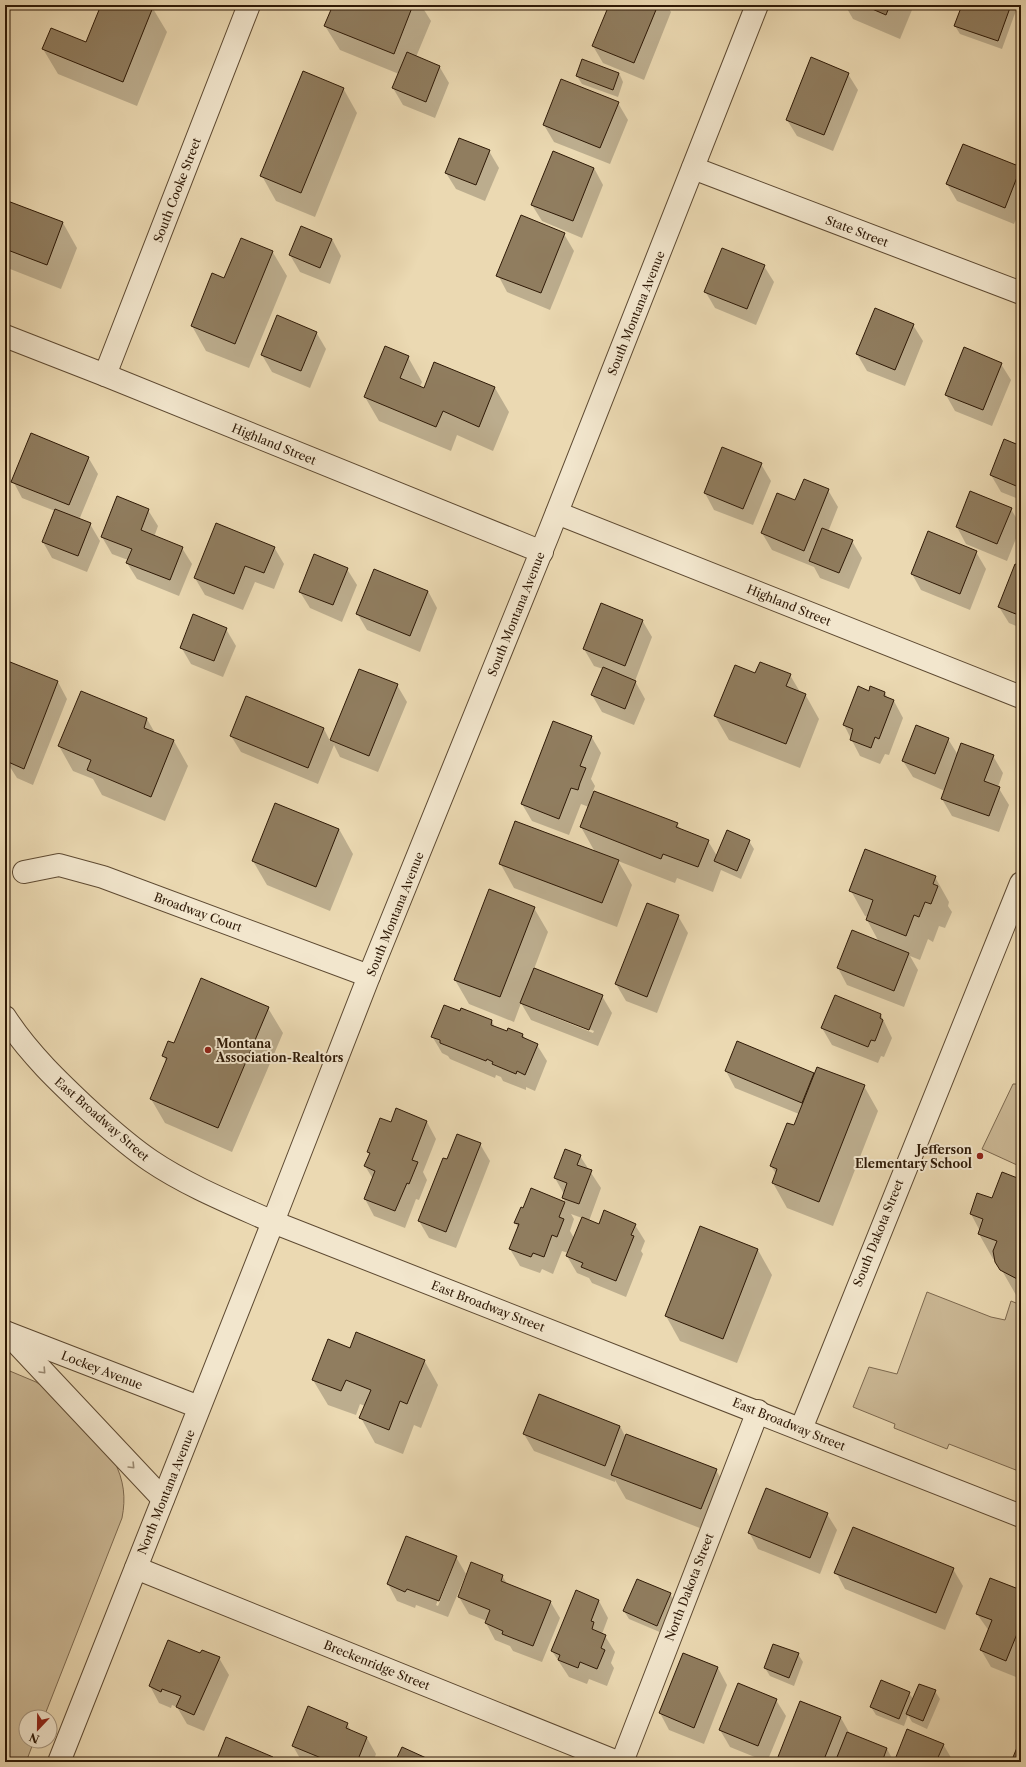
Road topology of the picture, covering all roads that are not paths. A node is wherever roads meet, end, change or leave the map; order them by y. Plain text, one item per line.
1 (249, 5) edge
2 (757, 5) edge
3 (693, 168) junction
4 (1021, 293) edge
5 (5, 336) edge
6 (105, 375) junction
7 (557, 513) junction
8 (542, 552) junction
9 (1021, 697) edge
10 (24, 872) dead end
11 (1021, 883) edge
12 (370, 976) junction
13 (5, 1016) edge
14 (274, 1222) junction
15 (6, 1332) edge
16 (199, 1407) junction
17 (758, 1411) junction
18 (800, 1429) junction
19 (163, 1499) junction
20 (1021, 1516) edge
21 (136, 1568) junction
22 (59, 1762) edge
23 (617, 1762) edge
24 (622, 1762) edge

1 - 6 street, South Cooke Street
2 - 3 street, South Montana Avenue
3 - 4 street, State Street
3 - 7 street, South Montana Avenue
5 - 6 street, Highland Street
6 - 8 street, Highland Street
7 - 8 street, South Montana Avenue
7 - 9 street, Highland Street
8 - 12 street, South Montana Avenue
10 - 12 street, Broadway Court
11 - 18 street, South Dakota Street
12 - 14 street, South Montana Avenue
13 - 14 street, East Broadway Street
14 - 16 street, North Montana Avenue
14 - 17 street, East Broadway Street
15 - 16 street, Lockey Avenue
15 -> 19 street
16 - 19 street, North Montana Avenue
17 - 18 street, East Broadway Street
17 - 24 street, North Dakota Street
18 - 20 street, East Broadway Street
19 - 21 street, North Montana Avenue
21 - 22 street, North Montana Avenue
21 - 23 street, Breckenridge Street

